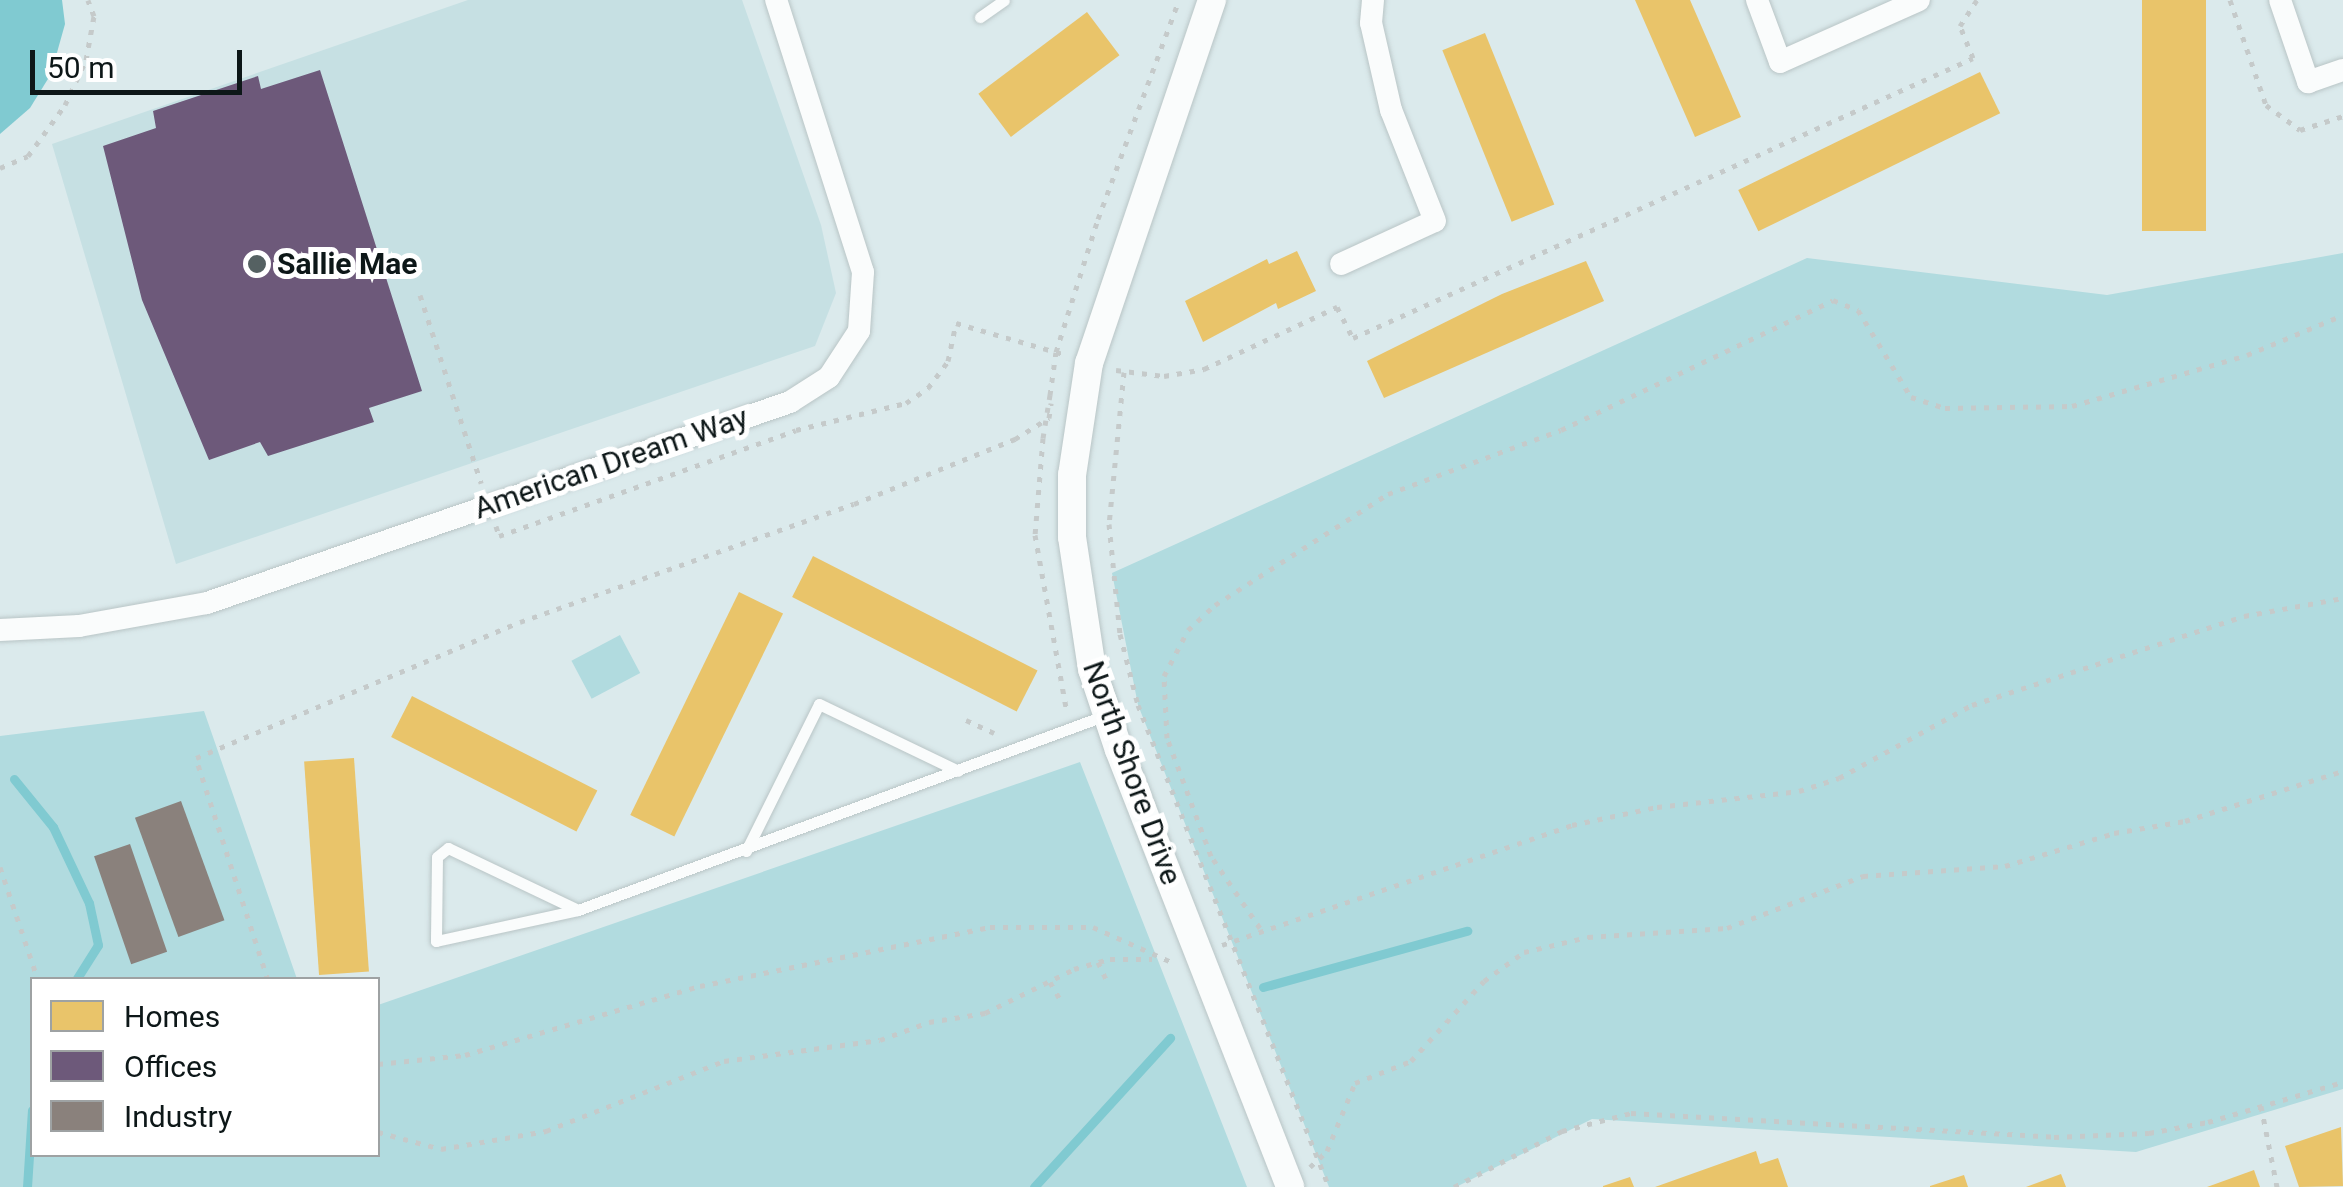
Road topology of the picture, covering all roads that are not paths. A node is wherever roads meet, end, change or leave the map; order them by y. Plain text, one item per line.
1 (776, 0) edge
2 (1004, 0) edge
3 (1212, 0) edge
4 (1373, 0) edge
5 (1757, 0) edge
6 (1919, 0) edge
7 (2280, 0) edge
8 (980, 17) dead end
9 (2343, 70) edge
10 (1342, 264) dead end
11 (0, 630) edge
12 (1107, 714) junction
13 (958, 770) junction
14 (746, 851) junction
15 (578, 910) junction
16 (1290, 1187) edge

1 - 11 street, American Dream Way
2 - 8 lane
3 - 12 street, North Shore Drive
4 - 10 street
5 - 6 street
7 - 9 street
12 - 13 lane
12 - 16 street, North Shore Drive
13 - 14 lane
13 - 14 lane
14 - 15 lane
15 - 15 lane

